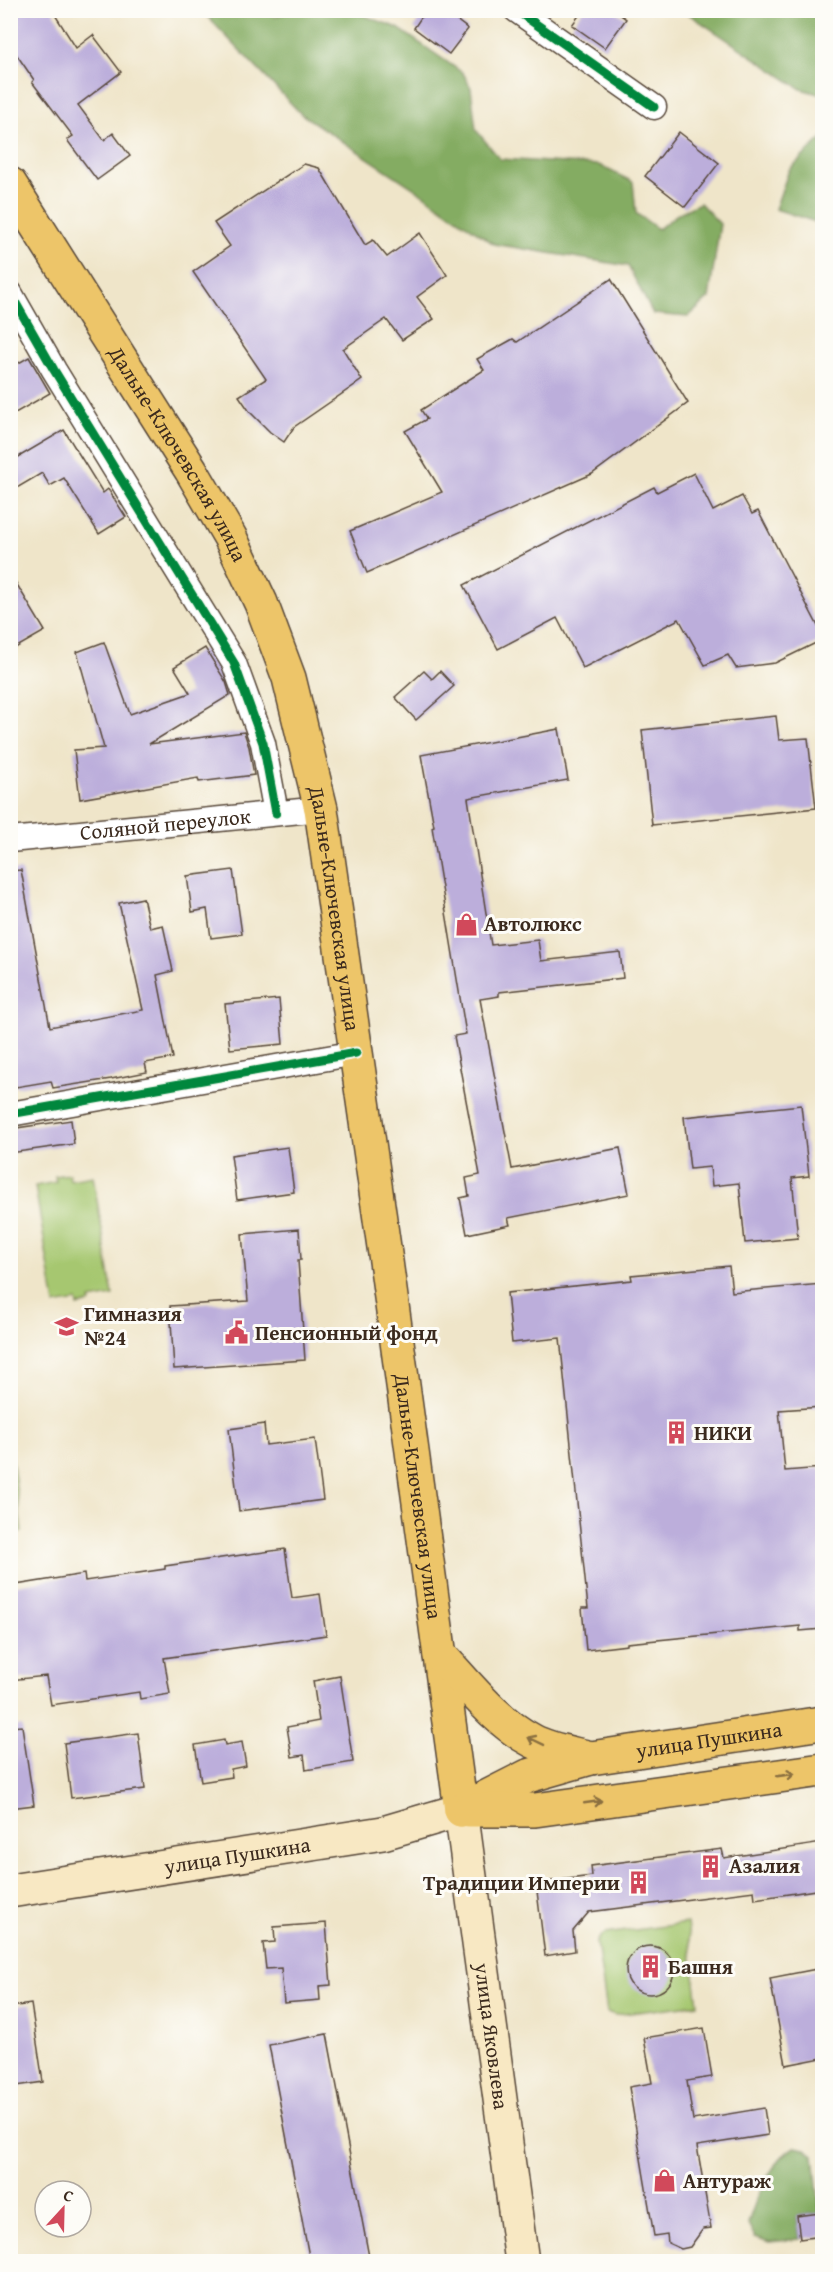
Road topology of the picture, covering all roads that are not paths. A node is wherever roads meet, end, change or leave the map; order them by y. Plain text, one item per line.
1 (516, 10) edge
2 (654, 107) dead end
3 (10, 184) edge
4 (10, 293) edge
5 (321, 809) junction
6 (276, 813) junction
7 (10, 840) edge
8 (356, 1053) junction
9 (10, 1114) edge
10 (440, 1655) junction
11 (822, 1723) edge
12 (591, 1758) junction
13 (822, 1770) edge
14 (461, 1810) junction
15 (10, 1891) edge
16 (522, 2262) edge

1 - 2 street
3 - 5 main road, Дальне-Ключевская улица
4 - 6 street
5 - 6 street, Соляной переулок
5 - 8 main road, Дальне-Ключевская улица
6 - 7 street, Соляной переулок
8 - 9 street
8 - 10 main road, Дальне-Ключевская улица
12 -> 10 main road
10 - 14 main road, Дальне-Ключевская улица
11 - 12 main road, улица Пушкина
12 - 14 main road, улица Пушкина
14 -> 13 main road, улица Пушкина
14 - 15 main road, улица Пушкина
14 - 16 main road, улица Яковлева

